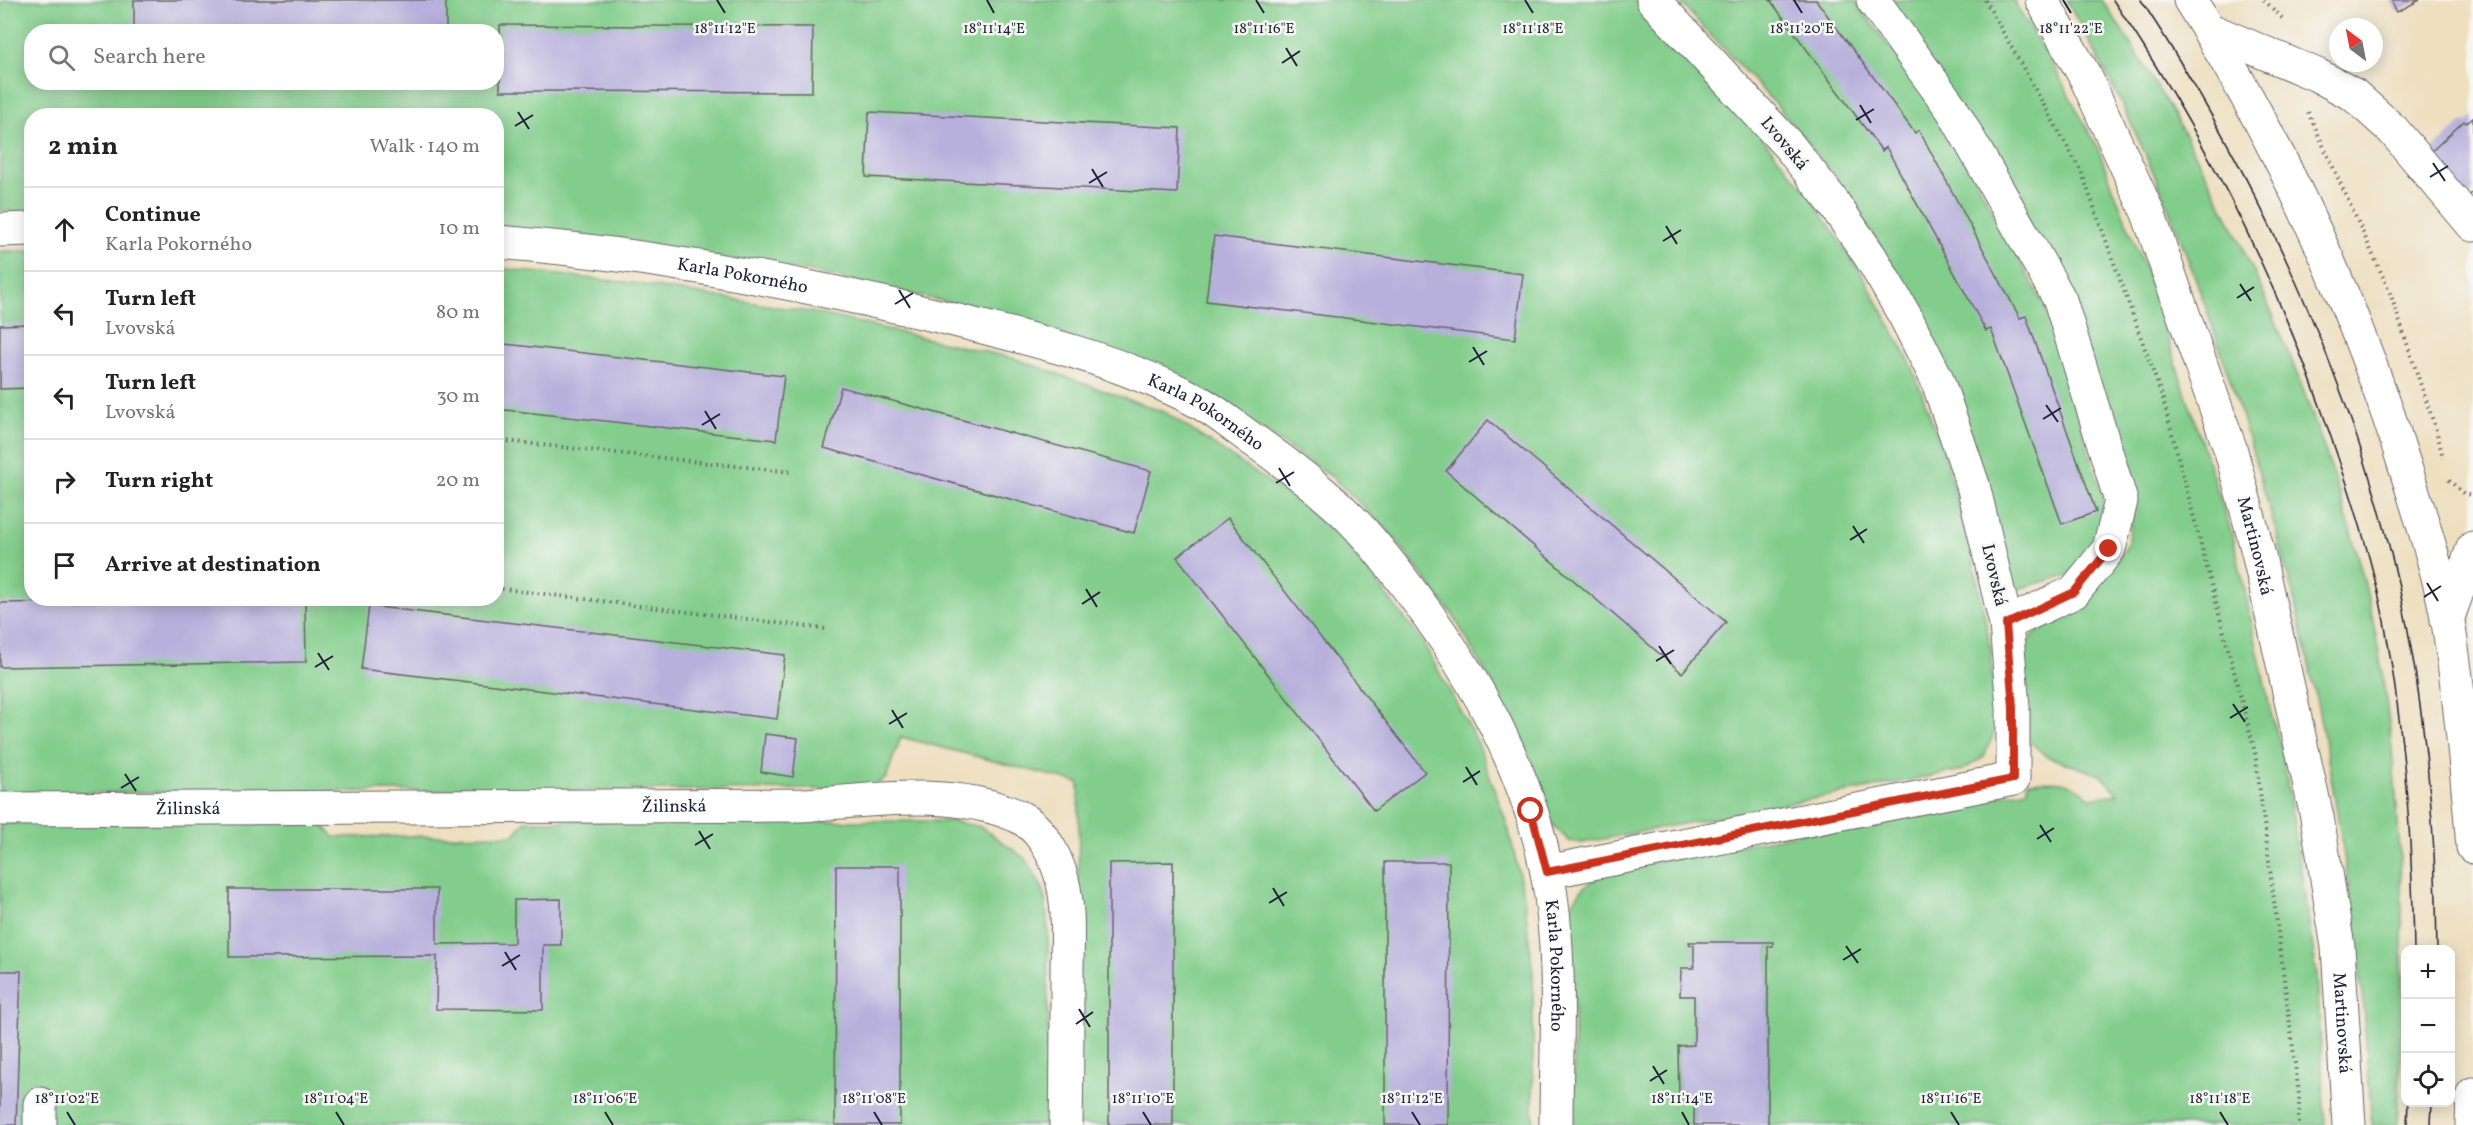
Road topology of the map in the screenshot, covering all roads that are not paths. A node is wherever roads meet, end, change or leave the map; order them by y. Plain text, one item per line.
1 (1653, 0) edge
2 (1873, 0) edge
3 (2042, 0) edge
4 (2190, 0) edge
5 (2208, 29) junction
6 (2473, 225) edge
7 (24, 229) edge
8 (0, 230) edge
9 (504, 243) edge
10 (2473, 548) edge
11 (2447, 620) junction
12 (2006, 624) junction
13 (0, 809) edge
14 (2473, 847) edge
15 (1547, 872) junction
16 (2473, 1094) edge
17 (1066, 1125) edge
18 (1556, 1125) edge
19 (2349, 1125) edge
20 (2472, 1125) edge

1 - 12 street, Lvovská
2 - 12 street
3 - 19 street, Martinovská
4 - 5 street
5 - 6 street
5 - 11 street
7 - 8 street
9 - 15 street, Karla Pokorného
10 - 11 street
11 - 14 street
12 - 15 street, Lvovská
13 - 17 street, Žilinská
15 - 18 street, Karla Pokorného
16 - 20 street

